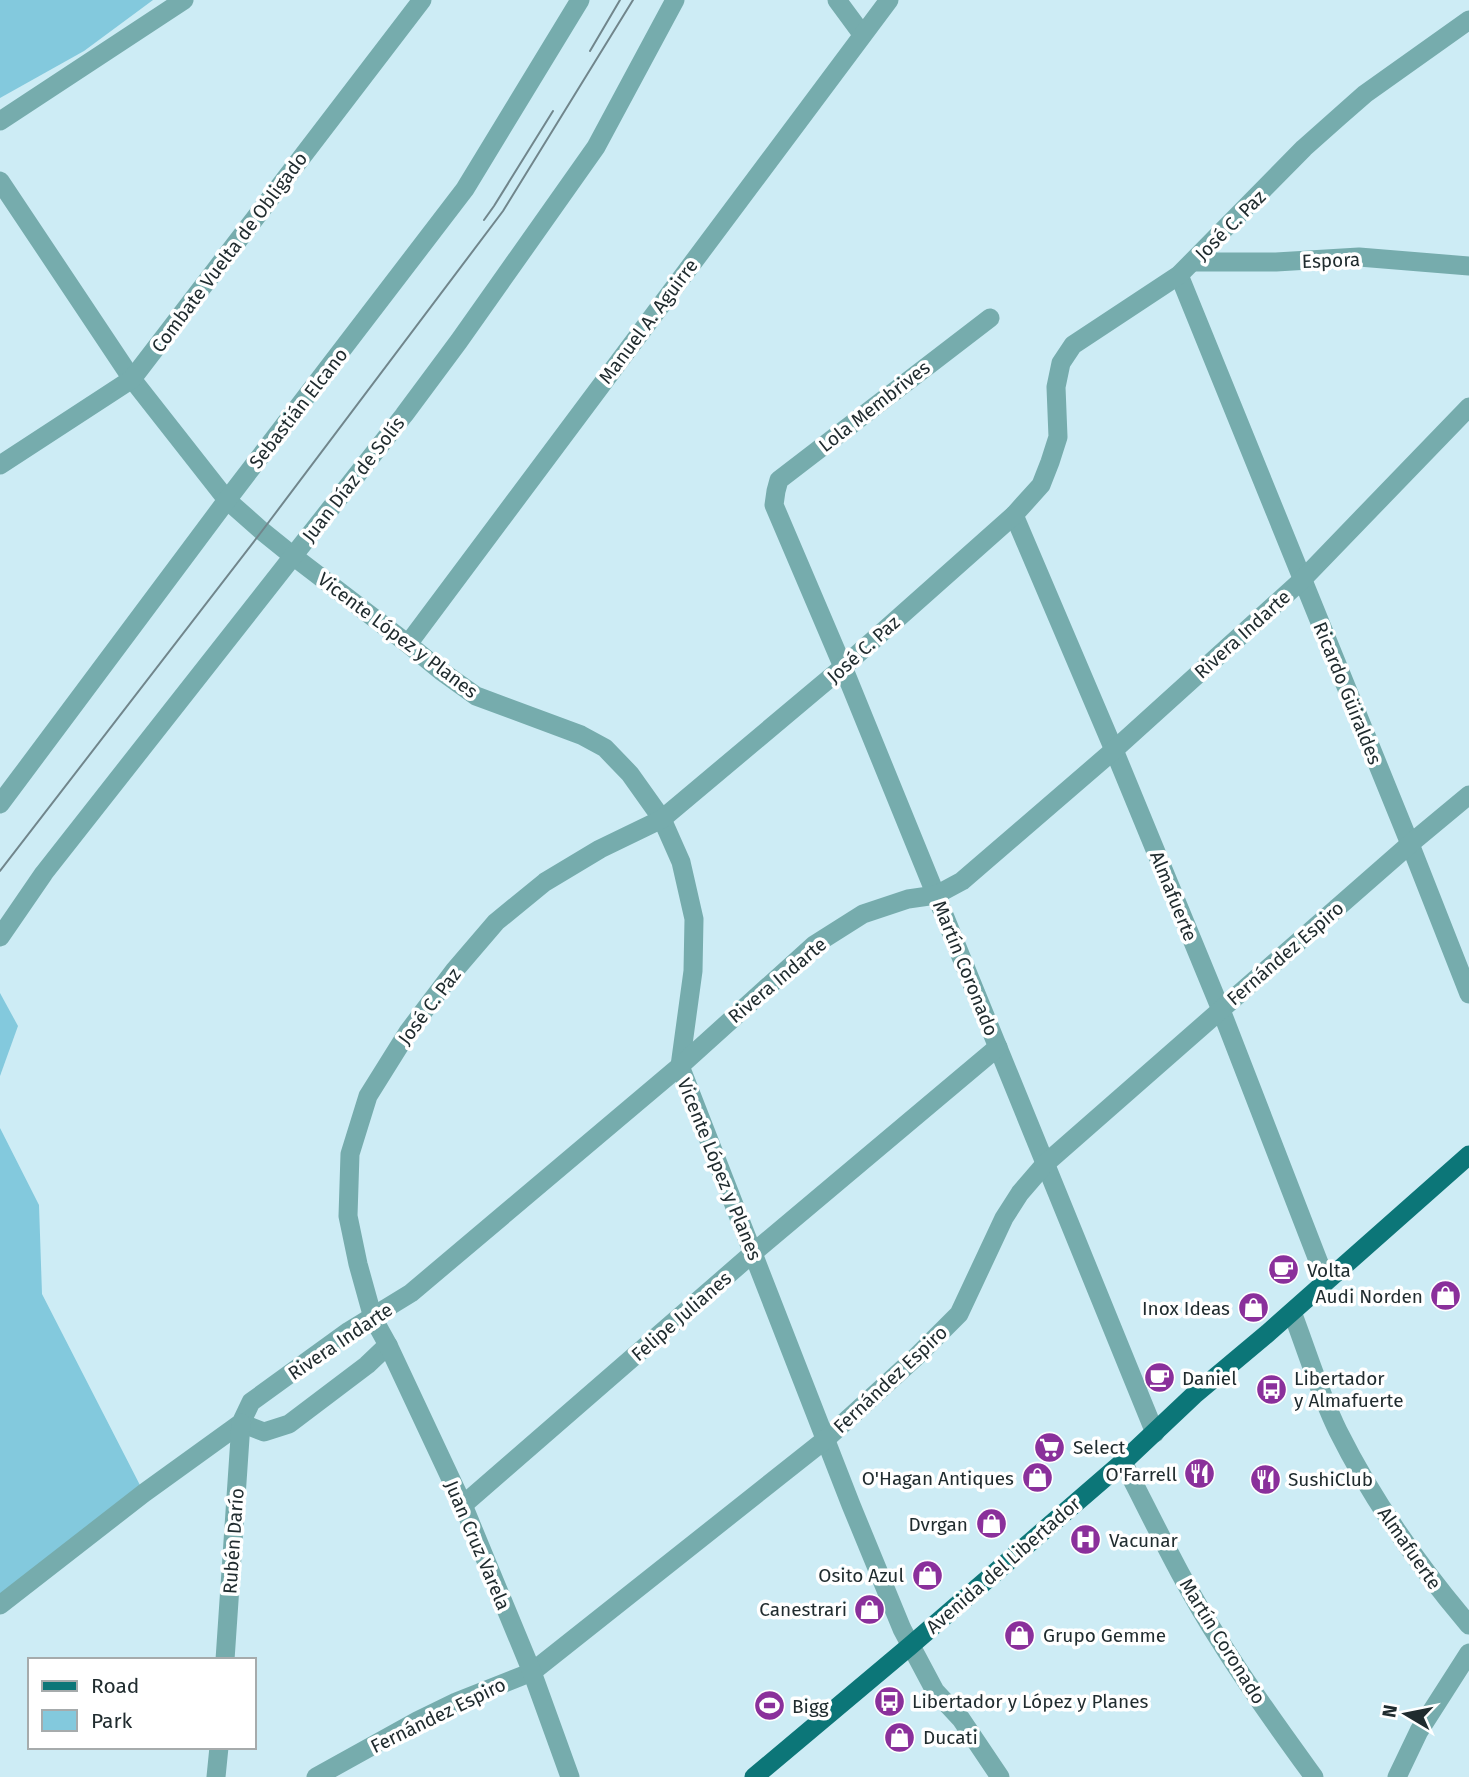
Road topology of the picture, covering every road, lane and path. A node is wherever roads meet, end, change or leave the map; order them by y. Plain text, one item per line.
1 (184, 0) edge
2 (422, 0) edge
3 (580, 0) edge
4 (675, 0) edge
5 (837, 0) edge
6 (889, 0) edge
7 (1469, 20) edge
8 (862, 34) junction
9 (0, 121) edge
10 (0, 181) edge
11 (1469, 265) edge
12 (1186, 268) junction
13 (989, 318) dead end
14 (132, 379) junction
15 (1469, 407) edge
16 (0, 465) edge
17 (227, 500) junction
18 (774, 505) joint
19 (1013, 515) junction
20 (293, 556) junction
21 (1302, 580) junction
22 (408, 643) junction
23 (843, 667) junction
24 (1114, 750) junction
25 (1469, 795) edge
26 (0, 804) edge
27 (662, 819) junction
28 (1410, 844) junction
29 (936, 895) junction
30 (0, 937) edge
31 (1469, 995) edge
32 (1221, 1010) junction
33 (998, 1047) junction
34 (680, 1066) junction
35 (1469, 1155) edge
36 (1045, 1164) junction
37 (753, 1253) junction
38 (1326, 1282) junction
39 (1292, 1311) junction
40 (373, 1318) junction
41 (388, 1345) junction
42 (241, 1423) junction
43 (1155, 1433) junction
44 (825, 1439) junction
45 (1124, 1462) junction
46 (463, 1505) junction
47 (0, 1605) edge
48 (1469, 1625) edge
49 (910, 1646) junction
50 (1469, 1653) edge
51 (225, 1658) edge
52 (531, 1672) junction
53 (219, 1749) edge
54 (762, 1774) edge
55 (216, 1777) edge
56 (316, 1777) edge
57 (570, 1777) edge
58 (1000, 1777) edge
59 (1314, 1777) edge
60 (1397, 1777) edge

1 - 9 street
2 - 14 street, Combate Vuelta de Obligado
3 - 17 street, Sebastián Elcano
4 - 20 street, Juan Díaz de Solís
5 - 8 street
6 - 8 street, Manuel A. Aguirre
7 - 12 street, José C. Paz
8 - 22 street, Manuel A. Aguirre
10 - 14 street, Vicente López y Planes
11 - 12 street, Espora
12 - 19 street, José C. Paz
12 - 21 street, Ricardo Güiraldes
13 - 18 street, Lola Membrives
14 - 16 street, Combate Vuelta de Obligado
14 - 17 street, Vicente López y Planes
15 - 21 street, Rivera Indarte
17 - 20 street, Vicente López y Planes
17 - 26 street, Sebastián Elcano
18 - 23 street, Martín Coronado
19 - 23 street, José C. Paz
19 - 24 street, Almafuerte
20 - 22 street, Vicente López y Planes
20 - 30 street, Juan Díaz de Solís
21 - 24 street, Rivera Indarte
21 - 28 street, Ricardo Güiraldes
22 - 27 street, Vicente López y Planes
23 - 27 street, José C. Paz
23 - 29 street, Martín Coronado
24 - 29 street, Rivera Indarte
24 - 32 street, Almafuerte
25 - 28 street, Fernández Espiro
27 - 34 street, Vicente López y Planes
27 - 40 street, José C. Paz
28 - 31 street, Ricardo Güiraldes
28 - 32 street, Fernández Espiro
29 - 33 street, Martín Coronado
29 - 34 street, Rivera Indarte
32 - 36 street, Fernández Espiro
32 - 38 street, Almafuerte
33 - 36 street, Martín Coronado
33 - 37 street, Felipe Julianes
34 - 37 street, Vicente López y Planes
34 - 40 street, Rivera Indarte
35 - 38 main road, Avenida del Libertador
36 - 43 street, Martín Coronado
36 - 44 street, Fernández Espiro
37 - 44 street, Vicente López y Planes
37 - 46 street, Felipe Julianes
38 - 39 main road, Avenida del Libertador
39 - 43 main road, Avenida del Libertador
39 - 48 street, Almafuerte
40 - 41 street, Juan Cruz Varela
40 - 42 street, Rivera Indarte
41 - 42 street, Rivera Indarte
41 - 46 street, Juan Cruz Varela
42 - 47 street, Rivera Indarte
42 - 51 street, Rubén Darío
43 - 45 main road, Avenida del Libertador
44 - 49 street, Vicente López y Planes
44 - 52 street, Fernández Espiro
45 - 49 main road, Avenida del Libertador
45 - 59 street, Martín Coronado
46 - 52 street, Juan Cruz Varela
49 - 54 main road, Avenida del Libertador
49 - 58 street, Vicente López y Planes
50 - 60 street
52 - 56 street, Fernández Espiro
52 - 57 street, Juan Cruz Varela
53 - 55 street

